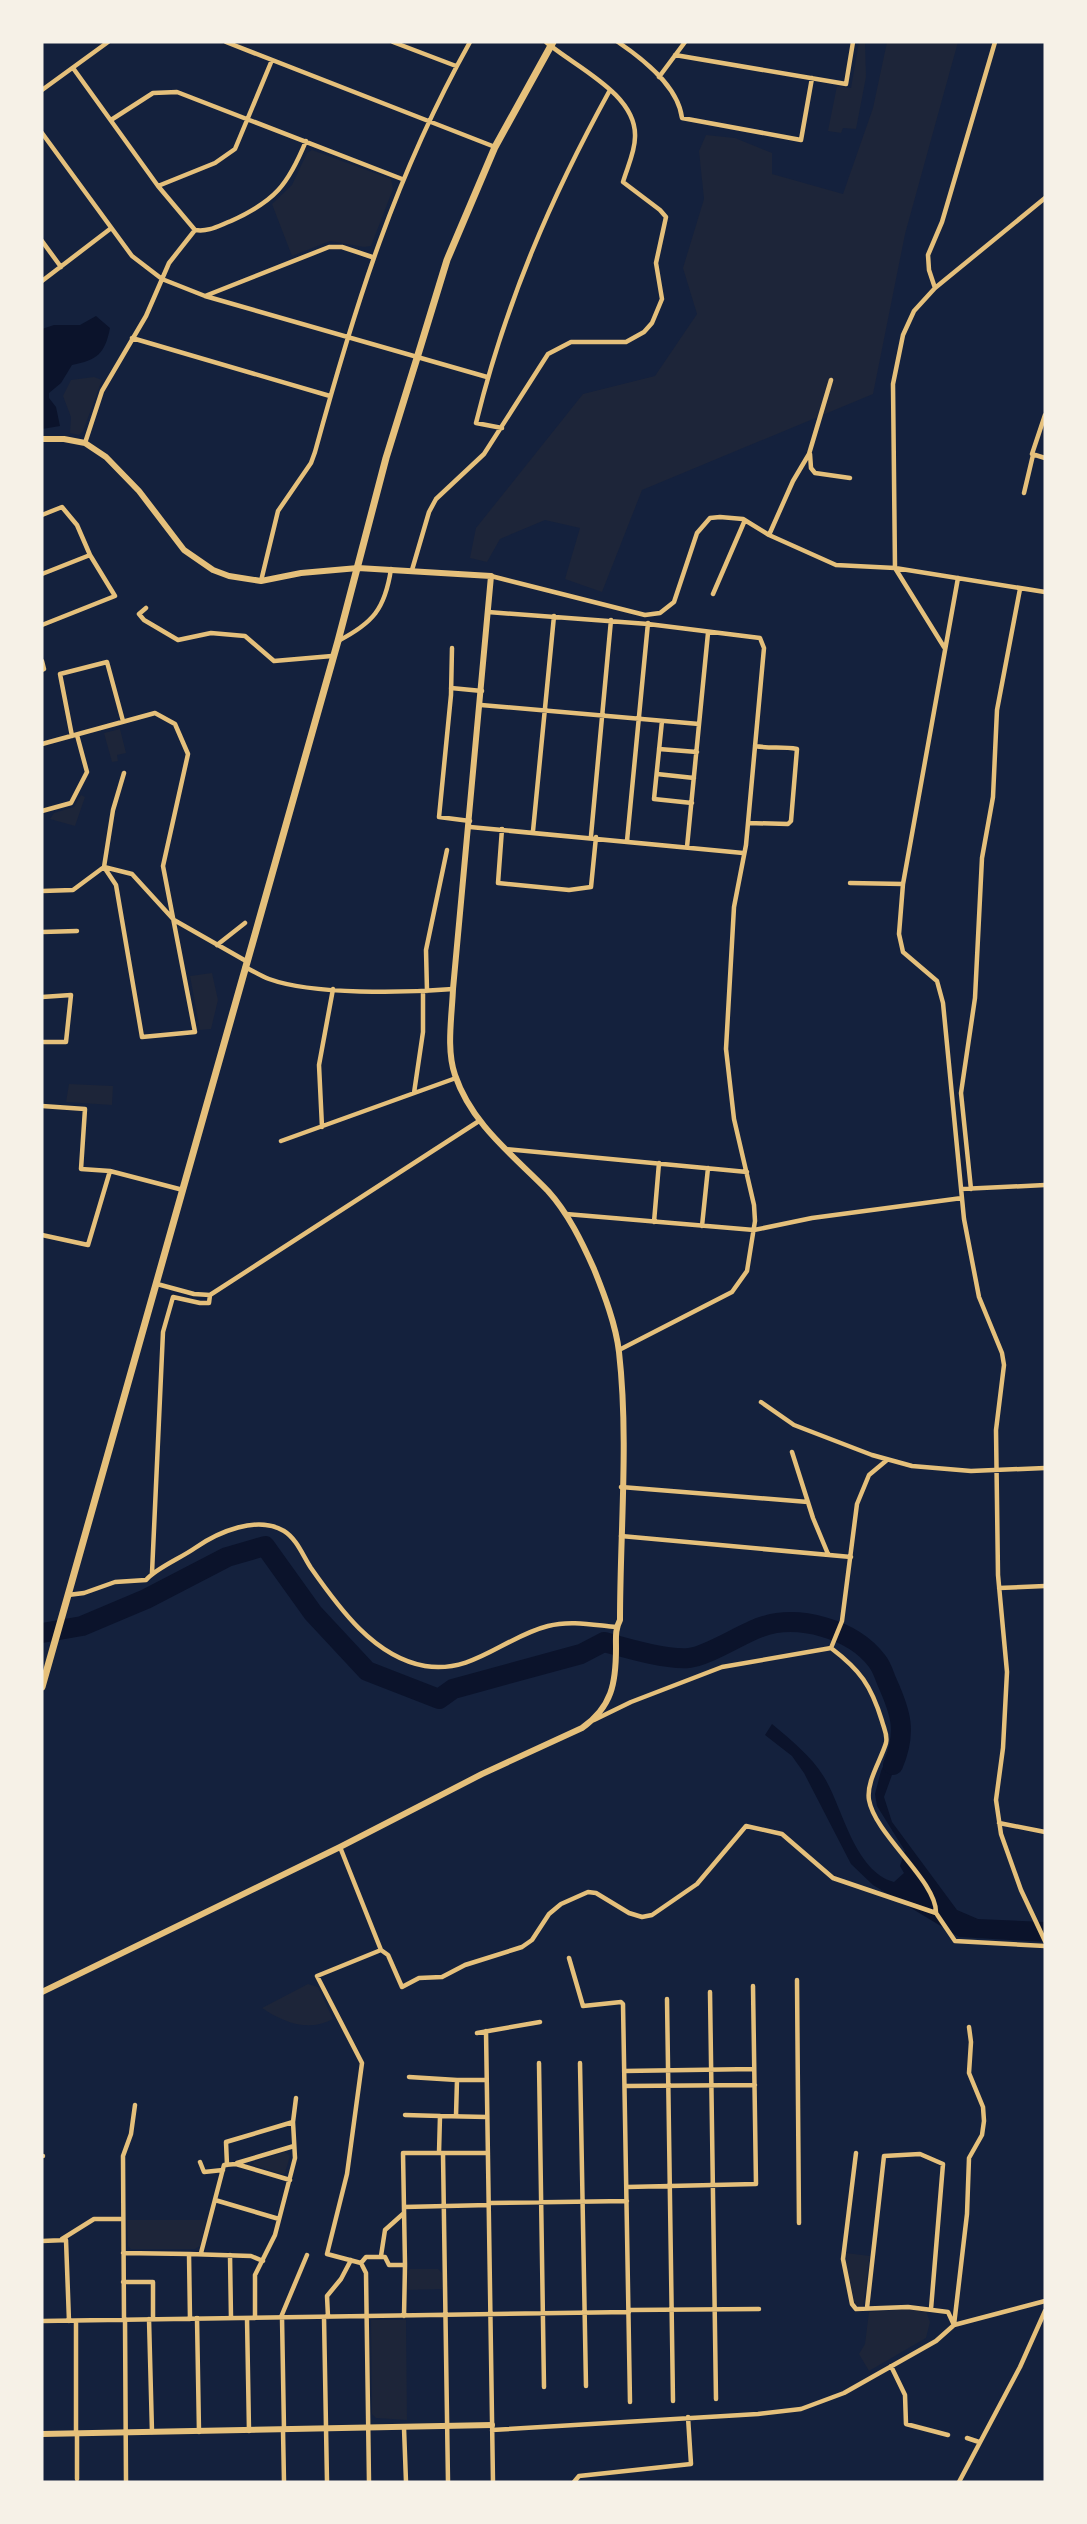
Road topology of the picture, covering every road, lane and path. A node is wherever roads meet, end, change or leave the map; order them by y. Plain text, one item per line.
1 (108, 42) edge
2 (226, 42) edge
3 (393, 42) edge
4 (470, 42) edge
5 (618, 42) edge
6 (685, 42) edge
7 (853, 42) edge
8 (995, 42) edge
9 (550, 43) edge
10 (675, 55) junction
11 (272, 60) junction
12 (456, 66) junction
13 (72, 68) junction
14 (659, 77) junction
15 (812, 78) junction
16 (42, 90) edge
17 (610, 90) junction
18 (249, 119) junction
19 (111, 120) junction
20 (428, 122) junction
21 (42, 133) edge
22 (306, 141) junction
23 (495, 147) junction
24 (402, 179) junction
25 (158, 186) junction
26 (1045, 198) edge
27 (111, 229) junction
28 (195, 230) junction
29 (42, 241) edge
30 (372, 256) junction
31 (61, 267) junction
32 (162, 279) junction
33 (42, 281) edge
34 (935, 288) junction
35 (205, 296) junction
36 (132, 338) junction
37 (347, 338) junction
38 (417, 358) junction
39 (487, 377) junction
40 (831, 380) dead end
41 (330, 396) junction
42 (1045, 414) edge
43 (502, 428) junction
44 (42, 439) edge
45 (84, 443) junction
46 (810, 451) junction
47 (1033, 455) junction
48 (1045, 458) edge
49 (850, 478) dead end
50 (1024, 493) dead end
51 (42, 514) edge
52 (745, 520) junction
53 (769, 535) junction
54 (90, 555) junction
55 (358, 568) junction
56 (895, 568) junction
57 (391, 569) junction
58 (412, 570) junction
59 (42, 574) edge
60 (491, 576) junction
61 (958, 578) junction
62 (261, 581) junction
63 (1020, 589) junction
64 (1045, 592) edge
65 (714, 594) dead end
66 (146, 608) dead end
67 (488, 612) junction
68 (645, 615) junction
69 (554, 616) junction
70 (611, 620) junction
71 (648, 624) junction
72 (42, 625) edge
73 (708, 633) junction
74 (338, 641) junction
75 (944, 647) junction
76 (452, 648) dead end
77 (333, 656) junction
78 (42, 662) edge
79 (42, 670) edge
80 (450, 688) junction
81 (482, 691) junction
82 (481, 705) junction
83 (544, 710) junction
84 (603, 716) junction
85 (639, 718) junction
86 (123, 721) junction
87 (662, 721) junction
88 (699, 724) junction
89 (74, 735) junction
90 (42, 744) edge
91 (755, 747) junction
92 (659, 748) junction
93 (697, 752) junction
94 (124, 773) dead end
95 (657, 774) junction
96 (694, 778) junction
97 (692, 803) junction
98 (42, 811) edge
99 (748, 823) junction
100 (470, 824) junction
101 (502, 829) junction
102 (533, 831) junction
103 (594, 837) junction
104 (627, 841) junction
105 (687, 847) junction
106 (447, 850) dead end
107 (743, 852) junction
108 (104, 867) junction
109 (850, 883) dead end
110 (903, 884) junction
111 (42, 891) edge
112 (174, 920) junction
113 (244, 923) dead end
114 (77, 931) dead end
115 (42, 932) edge
116 (217, 945) junction
117 (245, 964) junction
118 (333, 988) junction
119 (453, 989) junction
120 (425, 992) junction
121 (42, 997) edge
122 (42, 1042) edge
123 (456, 1078) junction
124 (414, 1093) junction
125 (42, 1107) edge
126 (479, 1121) junction
127 (322, 1127) junction
128 (281, 1141) dead end
129 (502, 1149) junction
130 (659, 1163) junction
131 (708, 1168) junction
132 (110, 1171) junction
133 (747, 1172) junction
134 (1045, 1185) edge
135 (961, 1189) junction
136 (971, 1189) junction
137 (183, 1190) junction
138 (962, 1198) junction
139 (566, 1214) junction
140 (654, 1222) junction
141 (702, 1226) junction
142 (754, 1230) junction
143 (42, 1235) edge
144 (156, 1284) junction
145 (210, 1295) junction
146 (619, 1350) junction
147 (761, 1402) dead end
148 (792, 1452) dead end
149 (888, 1460) junction
150 (1045, 1468) edge
151 (998, 1470) junction
152 (621, 1487) junction
153 (808, 1502) junction
154 (620, 1536) junction
155 (828, 1554) junction
156 (851, 1557) junction
157 (152, 1573) junction
158 (1045, 1586) edge
159 (999, 1588) junction
160 (67, 1595) junction
161 (616, 1629) junction
162 (831, 1648) junction
163 (42, 1687) edge
164 (593, 1720) junction
165 (999, 1823) junction
166 (1045, 1832) edge
167 (340, 1847) junction
168 (936, 1913) junction
169 (1045, 1943) edge
170 (381, 1950) junction
171 (569, 1958) dead end
172 (797, 1980) dead end
173 (753, 1986) dead end
174 (42, 1992) edge
175 (710, 1992) dead end
176 (667, 1999) dead end
177 (540, 2022) dead end
178 (969, 2027) dead end
179 (486, 2031) junction
180 (477, 2033) dead end
181 (539, 2063) dead end
182 (580, 2063) dead end
183 (754, 2069) junction
184 (711, 2070) junction
185 (624, 2071) junction
186 (668, 2071) junction
187 (409, 2077) dead end
188 (457, 2080) junction
189 (486, 2080) junction
190 (668, 2085) junction
191 (711, 2085) junction
192 (755, 2085) junction
193 (625, 2086) junction
194 (296, 2098) dead end
195 (135, 2105) dead end
196 (405, 2115) dead end
197 (440, 2116) junction
198 (456, 2116) junction
199 (487, 2117) junction
200 (293, 2122) junction
201 (294, 2146) junction
202 (441, 2153) junction
203 (488, 2153) junction
204 (856, 2153) dead end
205 (200, 2162) dead end
206 (237, 2163) junction
207 (227, 2164) junction
208 (223, 2170) junction
209 (290, 2180) junction
210 (712, 2185) junction
211 (669, 2186) junction
212 (627, 2187) junction
213 (215, 2200) junction
214 (583, 2201) junction
215 (627, 2201) junction
216 (540, 2202) junction
217 (489, 2204) junction
218 (443, 2206) junction
219 (404, 2210) junction
220 (123, 2219) junction
221 (279, 2219) junction
222 (799, 2223) dead end
223 (61, 2240) junction
224 (42, 2241) edge
225 (123, 2253) junction
226 (201, 2253) junction
227 (189, 2254) junction
228 (230, 2255) junction
229 (308, 2255) dead end
230 (381, 2256) junction
231 (351, 2260) junction
232 (262, 2261) junction
233 (361, 2263) junction
234 (405, 2265) junction
235 (123, 2282) junction
236 (1045, 2301) edge
237 (715, 2308) junction
238 (867, 2308) junction
239 (671, 2309) junction
240 (759, 2309) dead end
241 (931, 2309) junction
242 (629, 2311) junction
243 (1045, 2311) edge
244 (585, 2312) junction
245 (543, 2313) junction
246 (445, 2314) junction
247 (490, 2314) junction
248 (367, 2316) junction
249 (404, 2316) junction
250 (326, 2317) junction
251 (197, 2318) junction
252 (231, 2318) junction
253 (247, 2318) junction
254 (255, 2318) junction
255 (282, 2318) junction
256 (151, 2319) junction
257 (190, 2319) junction
258 (125, 2320) junction
259 (42, 2321) edge
260 (69, 2321) junction
261 (76, 2321) junction
262 (954, 2325) junction
263 (891, 2366) junction
264 (586, 2386) dead end
265 (544, 2387) dead end
266 (716, 2399) dead end
267 (673, 2401) dead end
268 (630, 2402) dead end
269 (688, 2417) junction
270 (447, 2427) junction
271 (405, 2428) junction
272 (492, 2428) junction
273 (368, 2429) junction
274 (284, 2430) junction
275 (326, 2430) junction
276 (249, 2431) junction
277 (152, 2432) junction
278 (199, 2432) junction
279 (76, 2433) junction
280 (125, 2433) junction
281 (42, 2434) edge
282 (948, 2435) dead end
283 (967, 2438) dead end
284 (980, 2442) junction
285 (77, 2479) dead end
286 (126, 2482) edge
287 (284, 2482) edge
288 (327, 2482) edge
289 (369, 2482) edge
290 (406, 2482) edge
291 (448, 2482) edge
292 (493, 2482) edge
293 (574, 2482) edge
294 (959, 2482) edge

1 - 13 street
2 - 11 street
3 - 12 street
4 - 12 street
5 - 14 street
6 - 10 street
7 - 15 street
8 - 34 street
9 - 17 street
9 - 23 main road
10 - 14 street
10 - 15 street
11 - 18 street
11 - 20 street
12 - 20 street
13 - 16 street
13 - 19 street
14 - 15 street
17 - 39 street
17 - 43 street
18 - 19 street
18 - 22 street
18 - 25 street
19 - 25 street
20 - 23 street
20 - 24 street
21 - 27 street
22 - 24 street
22 - 28 street
23 - 38 main road
24 - 30 street
25 - 28 street
26 - 34 street
27 - 31 street
27 - 32 street
28 - 32 street
29 - 31 street
30 - 35 street
30 - 37 street
31 - 33 street
32 - 35 street
32 - 36 street
34 - 56 street
35 - 37 street
36 - 41 street
36 - 45 street
37 - 38 street
37 - 41 street
38 - 39 street
38 - 55 main road
39 - 43 street
40 - 46 street
41 - 62 street
42 - 47 street
43 - 58 street
44 - 45 street
45 - 62 street
46 - 49 street
46 - 53 street
47 - 48 street
47 - 50 street
51 - 54 street
52 - 53 street
52 - 65 street
52 - 68 street
53 - 56 street
54 - 59 street
54 - 72 street
55 - 57 street
55 - 62 street
55 - 74 main road
56 - 61 street
56 - 75 street
57 - 58 street
57 - 74 street
58 - 60 street
60 - 67 street
60 - 68 street
61 - 63 street
61 - 75 street
63 - 64 street
63 - 136 street
66 - 77 street
67 - 69 street
67 - 81 street
68 - 71 street
69 - 70 street
69 - 83 street
70 - 71 street
70 - 84 street
71 - 73 street
71 - 85 street
73 - 88 street
73 - 91 street
74 - 77 main road
75 - 110 street
76 - 80 street
77 - 117 main road
78 - 79 street
80 - 81 street
80 - 100 street
81 - 82 street
82 - 83 street
82 - 100 street
83 - 84 street
83 - 102 street
84 - 85 street
84 - 103 street
85 - 87 street
85 - 104 street
86 - 89 street
86 - 89 street
86 - 112 street
87 - 88 street
87 - 92 street
88 - 93 street
89 - 90 street
89 - 98 street
91 - 99 street
91 - 99 street
92 - 93 street
92 - 95 street
93 - 96 street
94 - 108 street
95 - 96 street
95 - 97 street
96 - 97 street
97 - 105 street
99 - 107 street
100 - 101 street
100 - 119 street
101 - 102 street
101 - 103 street
102 - 103 street
103 - 104 street
104 - 105 street
105 - 107 street
106 - 120 street
107 - 133 street
108 - 111 street
108 - 112 street
108 - 112 street
109 - 110 street
110 - 135 street
112 - 116 street
113 - 116 street
114 - 115 street
116 - 117 street
117 - 118 street
117 - 137 main road
118 - 120 street
118 - 127 street
119 - 120 street
119 - 123 street
120 - 124 street
121 - 122 street
123 - 124 street
123 - 126 street
124 - 127 street
125 - 132 street
126 - 129 street
126 - 145 street
127 - 128 street
129 - 130 street
129 - 139 street
130 - 131 street
130 - 140 street
131 - 133 street
131 - 141 street
132 - 137 street
132 - 143 street
133 - 142 street
134 - 136 street
135 - 136 street
135 - 138 street
137 - 144 main road
138 - 142 street
138 - 151 street
139 - 140 street
139 - 146 street
140 - 141 street
141 - 142 street
142 - 146 street
144 - 145 street
144 - 160 main road
145 - 157 street
146 - 152 street
147 - 149 street
148 - 153 street
149 - 151 street
149 - 156 street
150 - 151 street
151 - 159 street
152 - 153 street
152 - 154 street
153 - 155 street
154 - 155 street
154 - 161 street
155 - 156 street
156 - 162 street
157 - 160 street
157 - 161 street
158 - 159 street
159 - 165 street
160 - 163 main road
161 - 164 street
162 - 164 street
162 - 168 street
164 - 167 street
165 - 166 street
165 - 169 street
167 - 170 street
167 - 174 street
168 - 169 street
168 - 170 street
170 - 231 street
171 - 185 street
172 - 222 street
173 - 183 street
175 - 184 street
176 - 186 street
177 - 179 street
178 - 262 street
179 - 180 street
179 - 189 street
181 - 216 street
182 - 214 street
183 - 184 street
183 - 192 street
184 - 186 street
184 - 191 street
185 - 186 street
185 - 193 street
186 - 190 street
187 - 188 street
188 - 189 street
188 - 198 street
189 - 199 street
190 - 191 street
190 - 193 street
190 - 211 street
191 - 192 street
191 - 210 street
192 - 210 street
193 - 212 street
194 - 200 street
195 - 220 street
196 - 197 street
197 - 198 street
197 - 202 street
198 - 199 street
199 - 203 street
200 - 201 street
200 - 207 street
201 - 206 street
201 - 209 street
202 - 203 street
202 - 218 street
202 - 219 street
203 - 217 street
204 - 238 street
205 - 208 street
206 - 207 street
206 - 209 street
207 - 208 street
208 - 213 street
209 - 221 street
210 - 211 street
210 - 237 street
211 - 212 street
211 - 239 street
212 - 215 street
213 - 221 street
213 - 226 street
214 - 215 street
214 - 216 street
214 - 244 street
215 - 242 street
216 - 217 street
216 - 245 street
217 - 218 street
217 - 247 street
218 - 219 street
218 - 246 street
219 - 230 street
219 - 234 street
220 - 223 street
220 - 225 street
221 - 232 street
223 - 224 street
223 - 260 street
225 - 227 street
225 - 235 street
226 - 227 street
226 - 228 street
227 - 257 street
228 - 232 street
228 - 252 street
229 - 255 street
230 - 233 street
230 - 234 street
231 - 233 street
231 - 250 street
232 - 254 street
233 - 248 street
234 - 249 street
235 - 256 street
235 - 258 street
236 - 262 street
237 - 239 street
237 - 240 street
237 - 266 street
238 - 241 street
238 - 241 street
239 - 242 street
239 - 267 street
241 - 262 street
242 - 244 street
242 - 268 street
243 - 284 street
244 - 245 street
244 - 264 street
245 - 247 street
245 - 265 street
246 - 247 street
246 - 249 street
246 - 270 street
247 - 272 street
248 - 249 street
248 - 250 street
248 - 273 street
250 - 255 street
250 - 275 street
251 - 252 street
251 - 257 street
251 - 278 street
252 - 253 street
253 - 254 street
253 - 276 street
254 - 255 street
255 - 274 street
256 - 257 street
256 - 258 street
256 - 277 street
258 - 261 street
258 - 280 street
259 - 260 street
260 - 261 street
261 - 279 street
262 - 263 street
263 - 269 street
263 - 282 street
269 - 272 street
269 - 293 street
270 - 271 street
270 - 272 street
270 - 291 street
271 - 273 street
271 - 290 street
272 - 292 street
273 - 275 street
273 - 289 street
274 - 275 street
274 - 276 street
274 - 287 street
275 - 288 street
276 - 278 street
277 - 278 street
277 - 280 street
279 - 280 street
279 - 281 street
279 - 285 street
280 - 286 street
283 - 284 street
284 - 294 street

